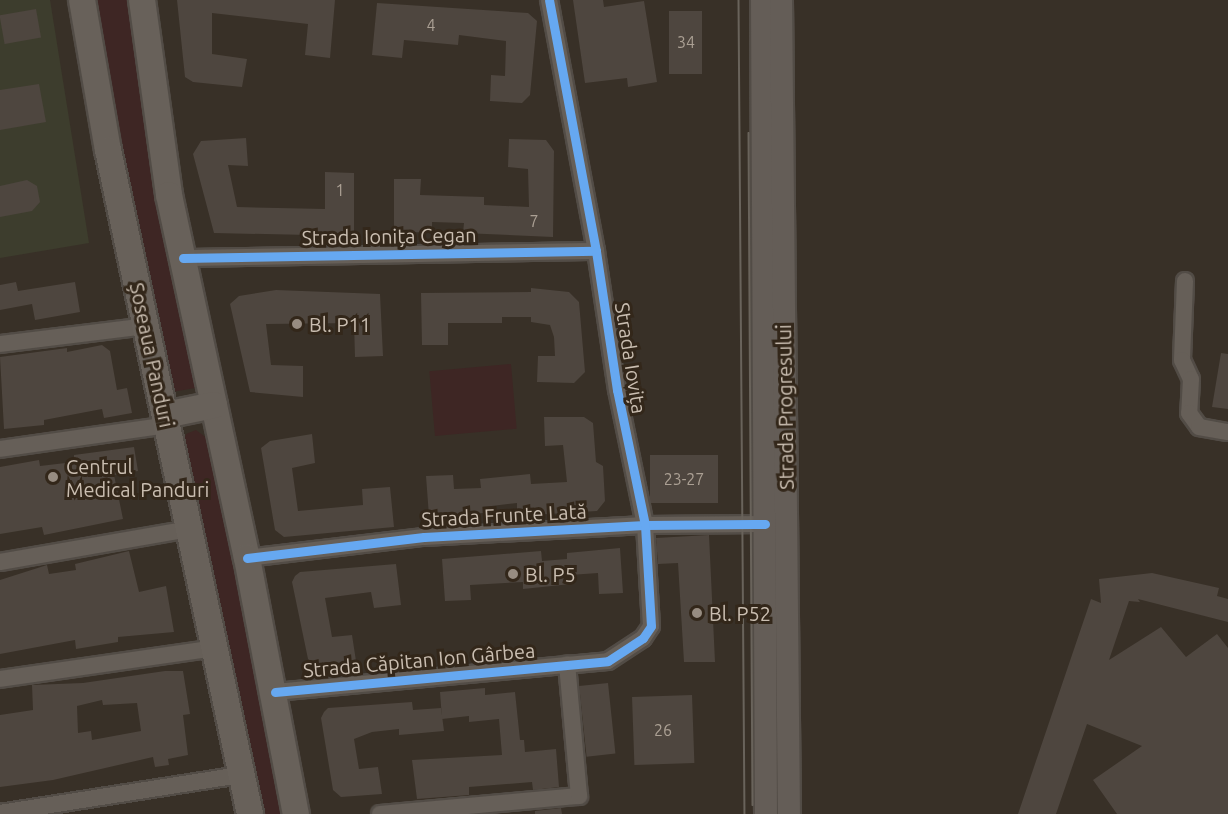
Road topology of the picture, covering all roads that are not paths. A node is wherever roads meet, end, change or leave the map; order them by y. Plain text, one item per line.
1 (82, 0) edge
2 (142, 0) edge
3 (549, 0) edge
4 (762, 0) edge
5 (781, 0) edge
6 (596, 251) junction
7 (183, 258) junction
8 (1185, 280) dead end
9 (146, 326) junction
10 (0, 344) edge
11 (214, 405) junction
12 (166, 420) junction
13 (1228, 432) edge
14 (0, 449) edge
15 (776, 524) junction
16 (645, 525) junction
17 (190, 529) junction
18 (247, 558) junction
19 (0, 562) edge
20 (214, 648) junction
21 (567, 665) junction
22 (0, 679) edge
23 (275, 692) junction
24 (241, 775) junction
25 (0, 813) edge
26 (250, 814) edge
27 (296, 814) edge
28 (380, 814) edge
29 (766, 814) edge
30 (789, 814) edge

1 - 9 main road, Șoseaua Panduri
2 - 7 main road
3 - 6 street, Strada Iovița
4 - 15 main road, Strada Progresului
5 - 15 main road, Strada Progresului
6 - 7 street, Strada Ionița Cegan
6 - 16 street, Strada Iovița
7 - 11 main road
8 - 13 street
9 - 10 street
9 - 12 main road, Șoseaua Panduri
11 - 12 main road
11 - 18 main road
12 - 14 street
12 - 17 main road, Șoseaua Panduri
15 - 16 street, Strada Frunte Lată
15 - 29 main road, Strada Progresului
15 - 30 main road, Strada Progresului
16 - 18 street, Strada Frunte Lată
16 - 21 street, Strada Iovița
17 - 19 street
17 - 20 main road, Șoseaua Panduri
18 - 23 main road
20 - 22 street
20 - 24 main road, Șoseaua Panduri
21 - 23 street, Strada Căpitan Ion Gârbea
21 - 28 street
23 - 27 main road
24 - 25 street
24 - 26 main road, Șoseaua Panduri

